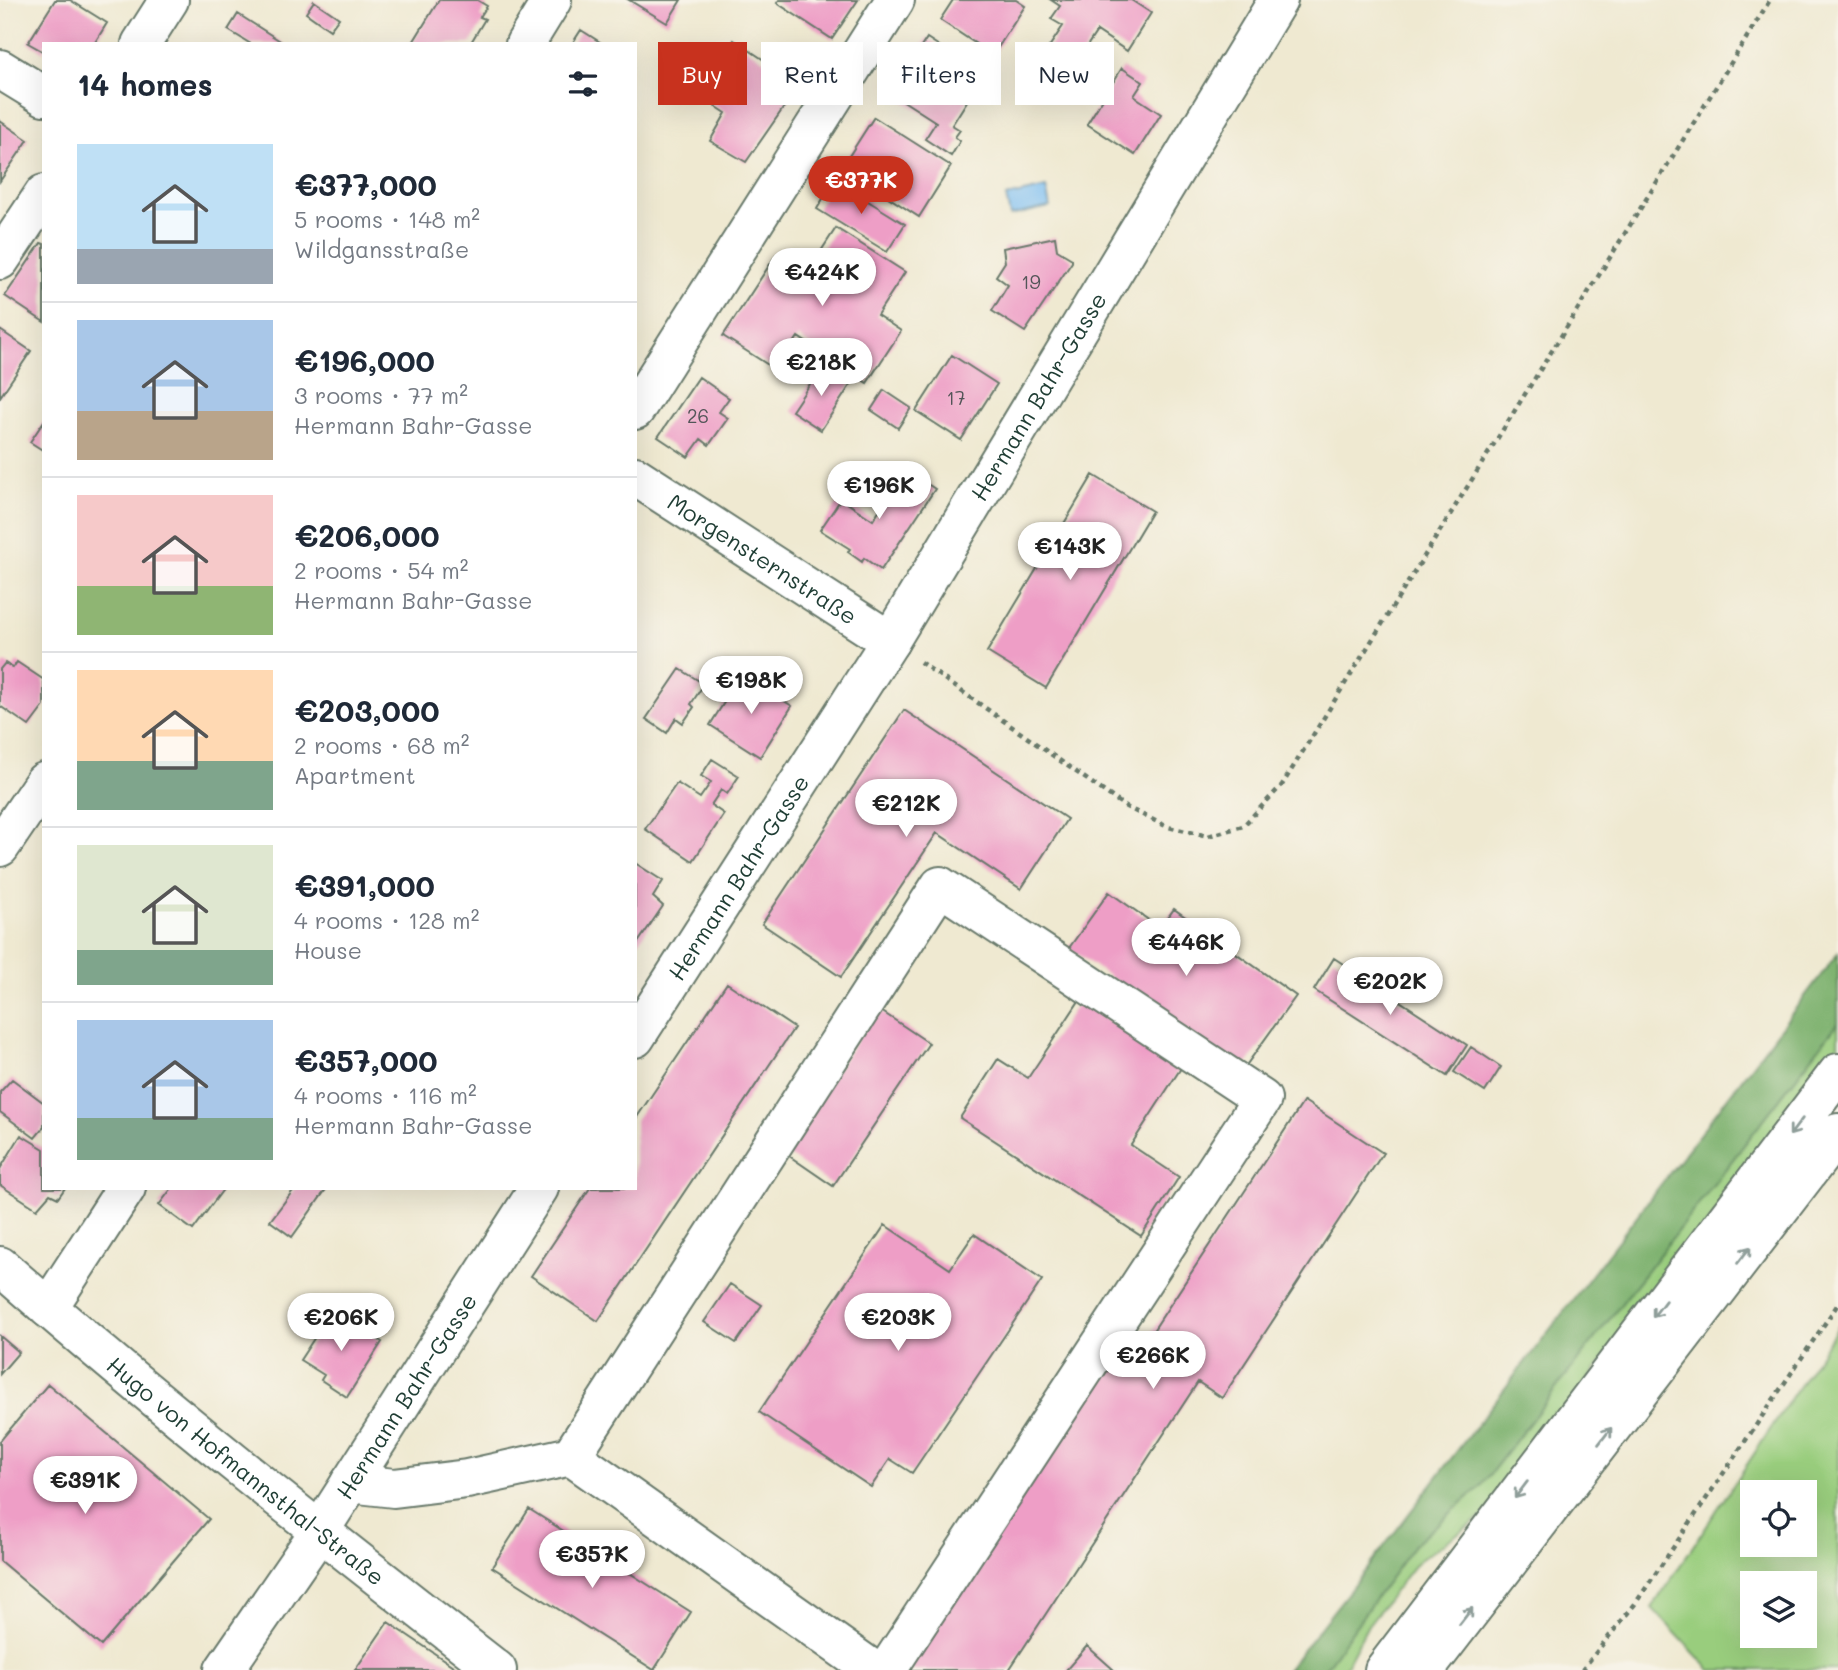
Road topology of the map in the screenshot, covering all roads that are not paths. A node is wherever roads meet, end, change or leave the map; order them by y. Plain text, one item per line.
1 (169, 0) edge
2 (552, 0) edge
3 (895, 0) edge
4 (1278, 0) edge
5 (142, 42) edge
6 (526, 42) edge
7 (0, 69) edge
8 (42, 95) edge
9 (42, 197) edge
10 (0, 260) edge
11 (637, 407) edge
12 (637, 477) edge
13 (890, 641) junction
14 (42, 785) edge
15 (0, 847) edge
16 (637, 1035) edge
17 (1838, 1073) edge
18 (1838, 1133) edge
19 (125, 1190) edge
20 (538, 1190) edge
21 (0, 1266) edge
22 (48, 1308) junction
23 (571, 1456) junction
24 (351, 1483) junction
25 (319, 1532) junction
26 (224, 1670) edge
27 (498, 1670) edge
28 (873, 1670) edge
29 (887, 1670) edge
30 (1384, 1670) edge
31 (1425, 1670) edge

1 - 5 main road
2 - 6 main road
3 - 11 main road
4 - 13 main road, Hermann Bahr-Gasse
7 - 8 main road
9 - 10 main road
12 - 13 main road, Morgensternstraße
13 - 16 main road, Hermann Bahr-Gasse
14 - 15 main road
17 -> 30 main road
31 -> 18 main road
19 - 22 main road
20 - 24 main road, Hermann Bahr-Gasse
21 - 22 main road, Hugo von Hofmannsthal-Straße
22 - 25 main road, Hugo von Hofmannsthal-Straße
23 - 24 main road
23 - 28 main road
23 - 29 main road
24 - 25 main road, Hermann Bahr-Gasse
25 - 26 main road, Hermann Bahr-Gasse
25 - 27 main road, Hugo von Hofmannsthal-Straße

